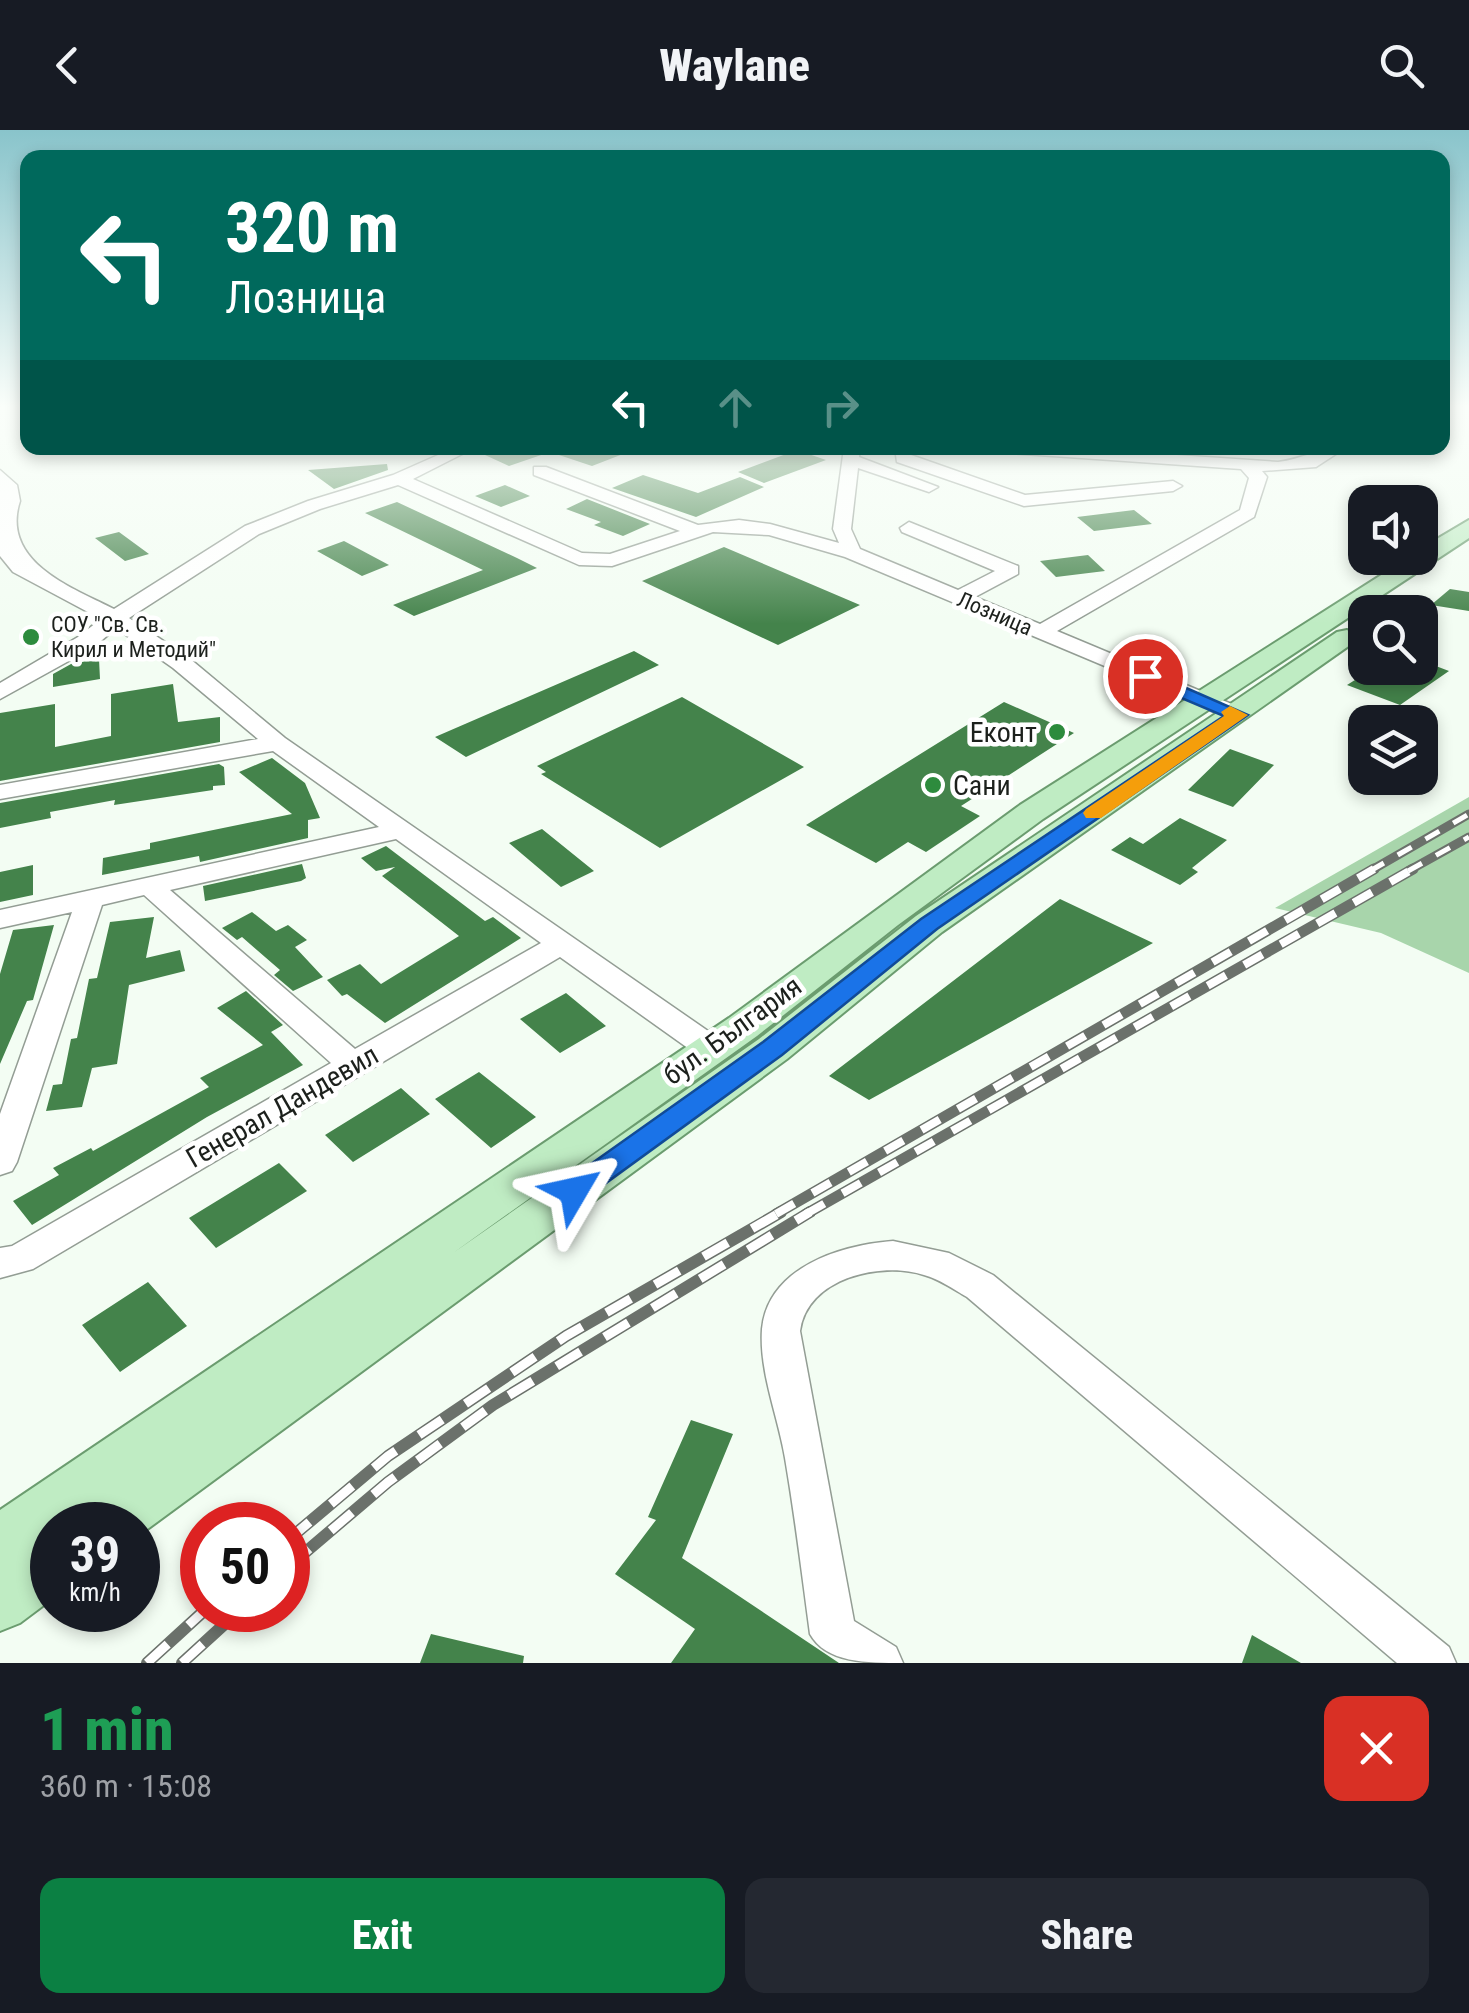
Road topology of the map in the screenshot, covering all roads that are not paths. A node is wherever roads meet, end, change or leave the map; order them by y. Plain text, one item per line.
1 (4, 481) edge
2 (394, 481) edge
3 (402, 481) edge
4 (565, 481) edge
5 (848, 481) edge
6 (921, 481) edge
7 (966, 481) edge
8 (1252, 481) edge
9 (1173, 486) dead end
10 (1004, 513) dead end
11 (1469, 527) edge
12 (909, 528) dead end
13 (698, 532) junction
14 (1469, 552) edge
15 (852, 553) junction
16 (1407, 595) edge
17 (959, 598) junction
18 (115, 618) junction
19 (1041, 632) junction
20 (1348, 636) edge
21 (0, 692) edge
22 (1222, 708) junction
23 (277, 743) junction
24 (0, 792) edge
25 (401, 830) junction
26 (151, 886) junction
27 (90, 900) junction
28 (0, 919) edge
29 (562, 944) junction
30 (710, 1048) junction
31 (354, 1065) junction
32 (0, 1162) edge
33 (0, 1263) edge
34 (140, 1502) edge
35 (0, 1542) edge
36 (30, 1581) edge
37 (0, 1602) edge
38 (880, 1663) edge
39 (1433, 1663) edge

1 - 18 street
2 - 18 street
3 - 13 street
4 - 13 street
5 - 15 street
6 - 10 street
7 - 9 street
8 - 19 street
11 - 22 main road, бул. България
12 - 17 street
13 - 15 street, Лозница
14 - 16 main road
15 - 17 street, Лозница
17 - 19 street, Лозница
18 - 21 street
18 - 23 street
19 - 22 street, Лозница
20 - 22 main road, бул. България
22 - 30 main road, бул. България
22 - 34 main road, бул. България
23 - 24 street
23 - 25 street
25 - 26 street
25 - 29 street
26 - 27 street
26 - 31 street
27 - 28 street
27 - 32 street
29 - 30 street
29 - 31 street, Генерал Дандевил
30 - 35 main road, бул. България
31 - 33 street, Генерал Дандевил
36 - 37 main road
38 - 39 street

